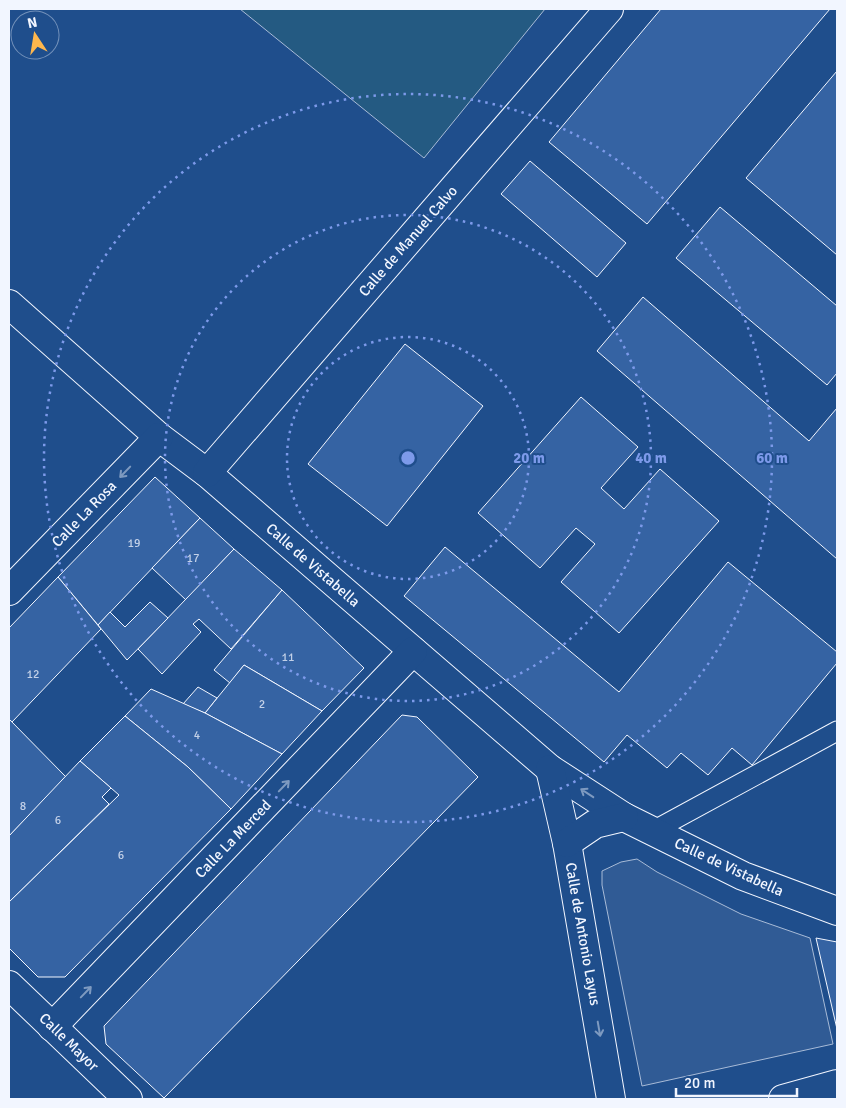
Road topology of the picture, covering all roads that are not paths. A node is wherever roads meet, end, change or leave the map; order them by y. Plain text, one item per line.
1 (609, 9) edge
2 (9, 304) edge
3 (159, 437) junction
4 (206, 473) junction
5 (9, 592) edge
6 (413, 651) junction
7 (837, 731) edge
8 (550, 769) junction
9 (624, 817) junction
10 (653, 831) junction
11 (567, 842) junction
12 (837, 911) edge
13 (9, 986) edge
14 (52, 1027) junction
15 (837, 1084) edge
16 (128, 1099) edge
17 (611, 1099) edge
18 (783, 1099) edge

1 - 4 street, Calle de Manuel Calvo
2 - 3 street, Calle de Vistabella
3 - 4 street, Calle de Vistabella
3 -> 5 street, Calle La Rosa
4 - 6 street, Calle de Vistabella
6 - 8 street, Calle de Vistabella
14 -> 6 street, Calle La Merced
7 - 10 lane
9 -> 8 street, Calle de Vistabella
8 - 11 street, Calle de Antonio Layus
9 - 10 street, Calle de Vistabella
9 - 11 street
10 - 12 street, Calle de Vistabella
11 -> 17 street, Calle de Antonio Layus
13 - 14 street, Calle Mayor
14 - 16 street, Calle Mayor
15 - 18 street

